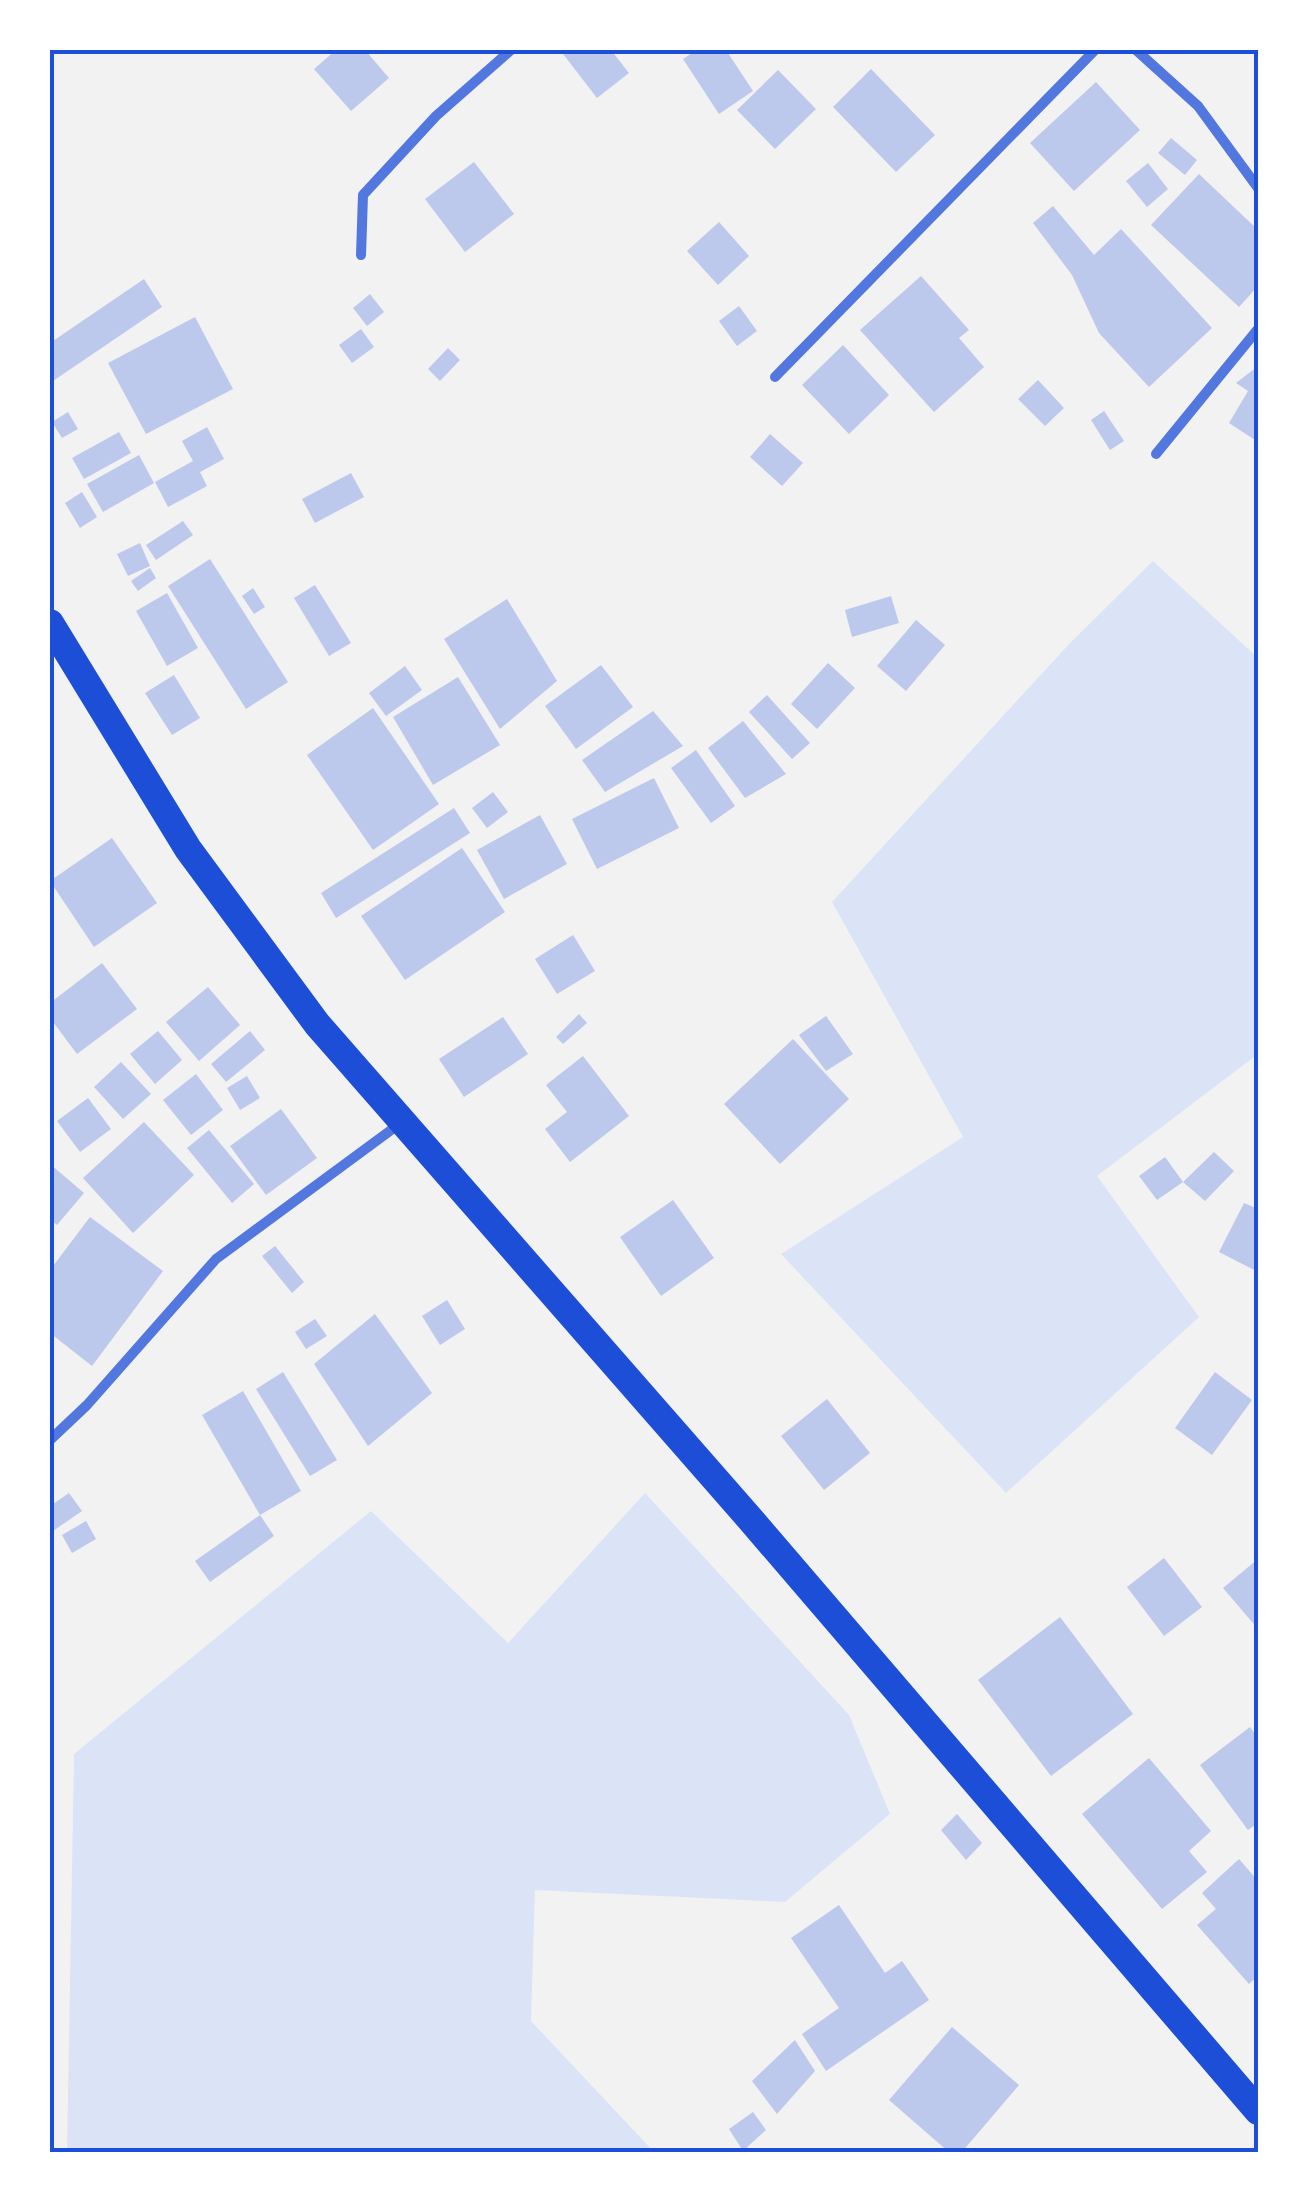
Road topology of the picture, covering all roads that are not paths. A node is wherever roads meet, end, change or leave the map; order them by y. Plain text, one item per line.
1 (512, 50) edge
2 (1095, 50) edge
3 (1136, 50) edge
4 (1258, 188) edge
5 (362, 256) dead end
6 (1258, 329) edge
7 (775, 377) dead end
8 (1156, 454) dead end
9 (50, 623) edge
10 (402, 1122) junction
11 (50, 1440) edge
12 (1258, 2111) edge

1 - 5 street
2 - 7 street
3 - 4 street
6 - 8 street
9 - 10 highway
10 - 11 street
10 - 12 highway

